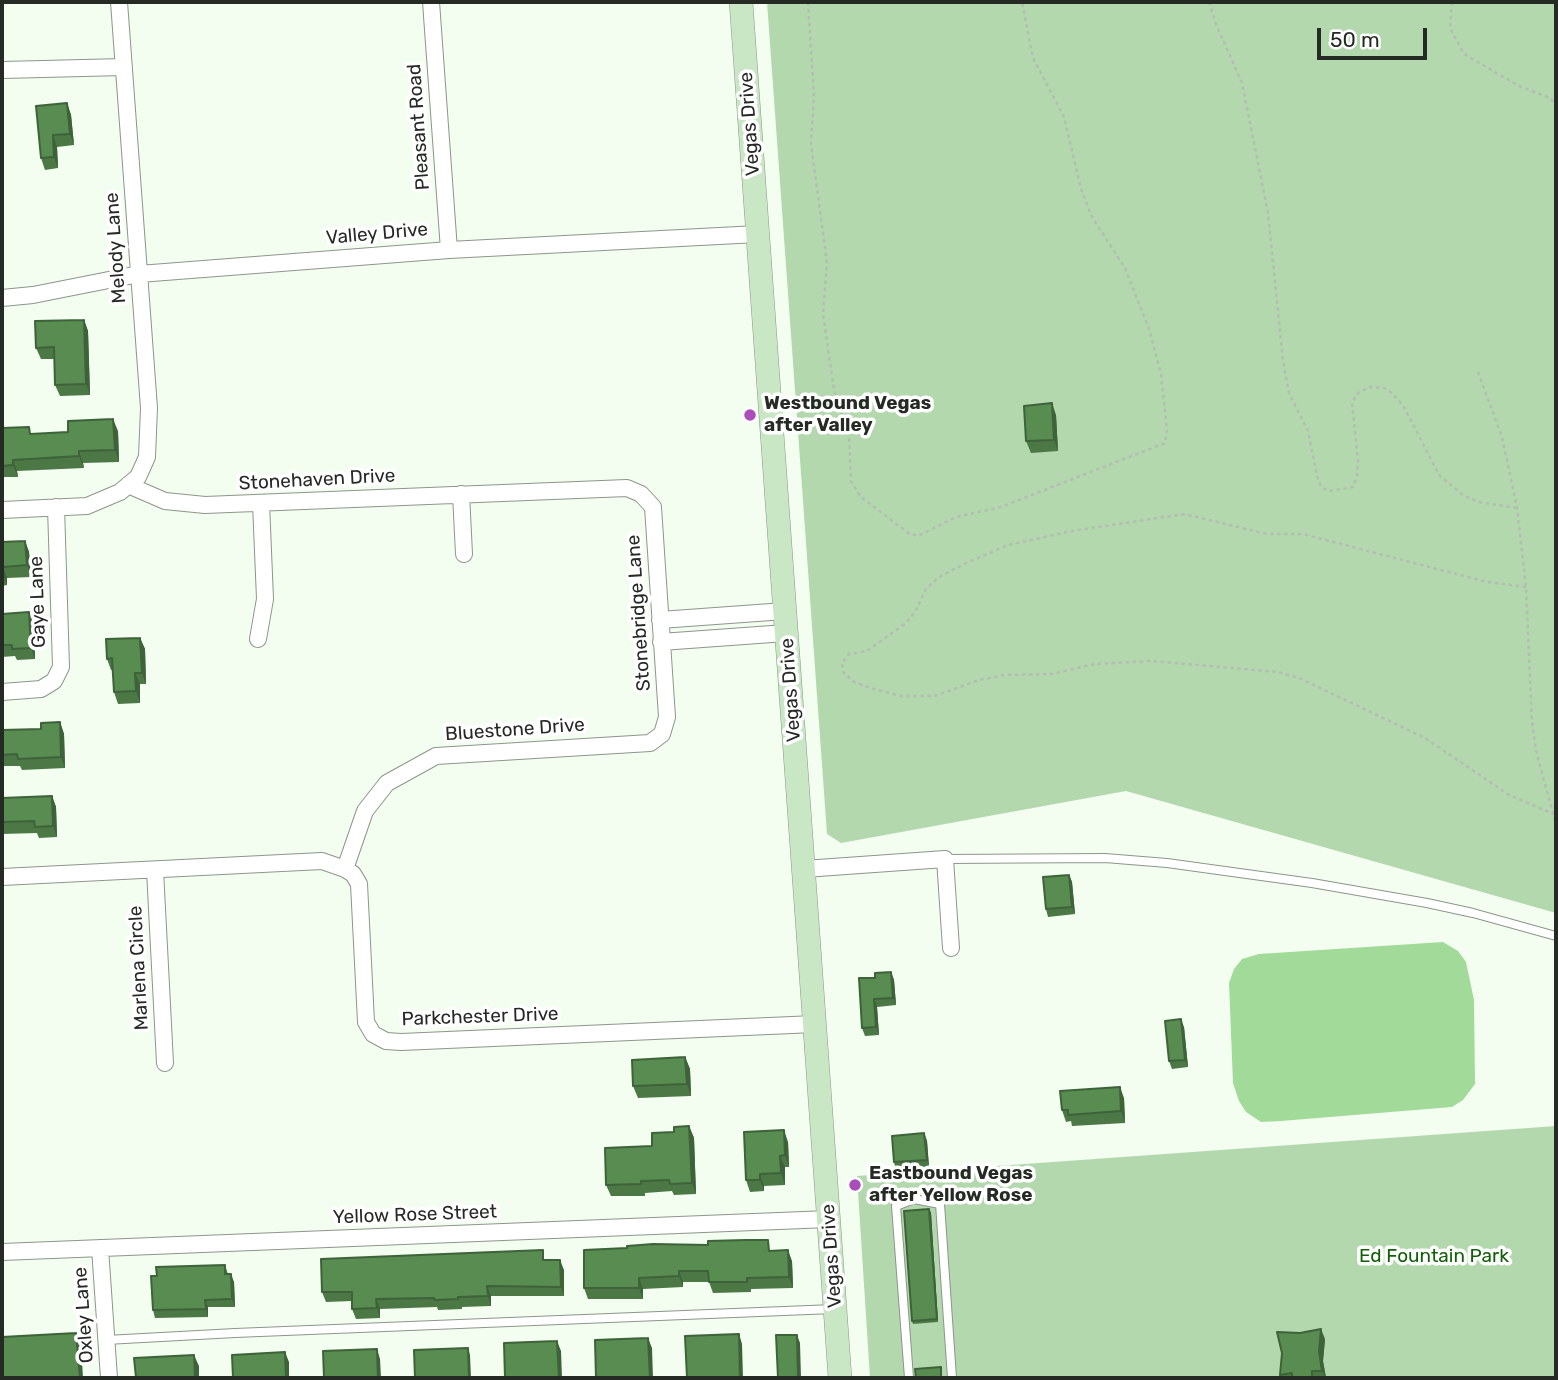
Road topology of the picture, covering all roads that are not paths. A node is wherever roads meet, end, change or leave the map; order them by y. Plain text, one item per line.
1 (119, 2) edge
2 (431, 2) edge
3 (741, 2) edge
4 (124, 67) junction
5 (2, 70) edge
6 (758, 234) junction
7 (449, 250) junction
8 (139, 274) junction
9 (2, 298) edge
10 (128, 485) junction
11 (461, 494) junction
12 (641, 494) joint
13 (261, 503) junction
14 (55, 508) junction
15 (2, 510) edge
16 (464, 554) dead end
17 (660, 620) junction
18 (786, 622) junction
19 (258, 639) dead end
20 (661, 642) junction
21 (2, 692) edge
22 (662, 734) joint
23 (945, 859) junction
24 (345, 869) junction
25 (155, 870) junction
26 (804, 870) junction
27 (2, 877) edge
28 (1556, 936) edge
29 (951, 948) dead end
30 (815, 1024) junction
31 (165, 1063) dead end
32 (829, 1219) junction
33 (100, 1248) junction
34 (2, 1252) edge
35 (835, 1309) junction
36 (106, 1340) junction
37 (109, 1378) edge
38 (841, 1378) edge
39 (909, 1378) edge
40 (952, 1378) edge

1 - 4 street, Melody Lane
2 - 7 street, Pleasant Road
3 - 6 main road, Vegas Drive
4 - 5 street
4 - 8 street, Melody Lane
6 - 7 street, Valley Drive
6 - 18 main road, Vegas Drive
7 - 8 street, Valley Drive
8 - 9 street, Valley Drive
8 - 10 street, Melody Lane
10 - 13 street, Stonehaven Drive
10 - 14 street
11 - 12 street, Stonehaven Drive
11 - 13 street, Stonehaven Drive
11 - 16 street
12 - 17 street, Stonebridge Lane
13 - 19 street
14 - 15 street
14 - 21 street, Gaye Lane
17 - 18 street
17 - 20 street, Stonebridge Lane
18 - 20 street
18 - 26 main road, Vegas Drive
20 - 22 street, Stonebridge Lane
22 - 24 street, Bluestone Drive
23 - 26 street
23 - 28 lane
23 - 29 street
24 - 25 street
24 - 30 street, Parkchester Drive
25 - 27 street
25 - 31 street, Marlena Circle
26 - 30 main road, Vegas Drive
30 - 32 main road, Vegas Drive
32 - 33 street, Yellow Rose Street
32 - 35 main road, Vegas Drive
33 - 34 street, Yellow Rose Street
33 - 36 street, Oxley Lane
35 - 36 lane
35 - 38 main road, Vegas Drive
36 - 37 street, Oxley Lane
39 - 40 lane

